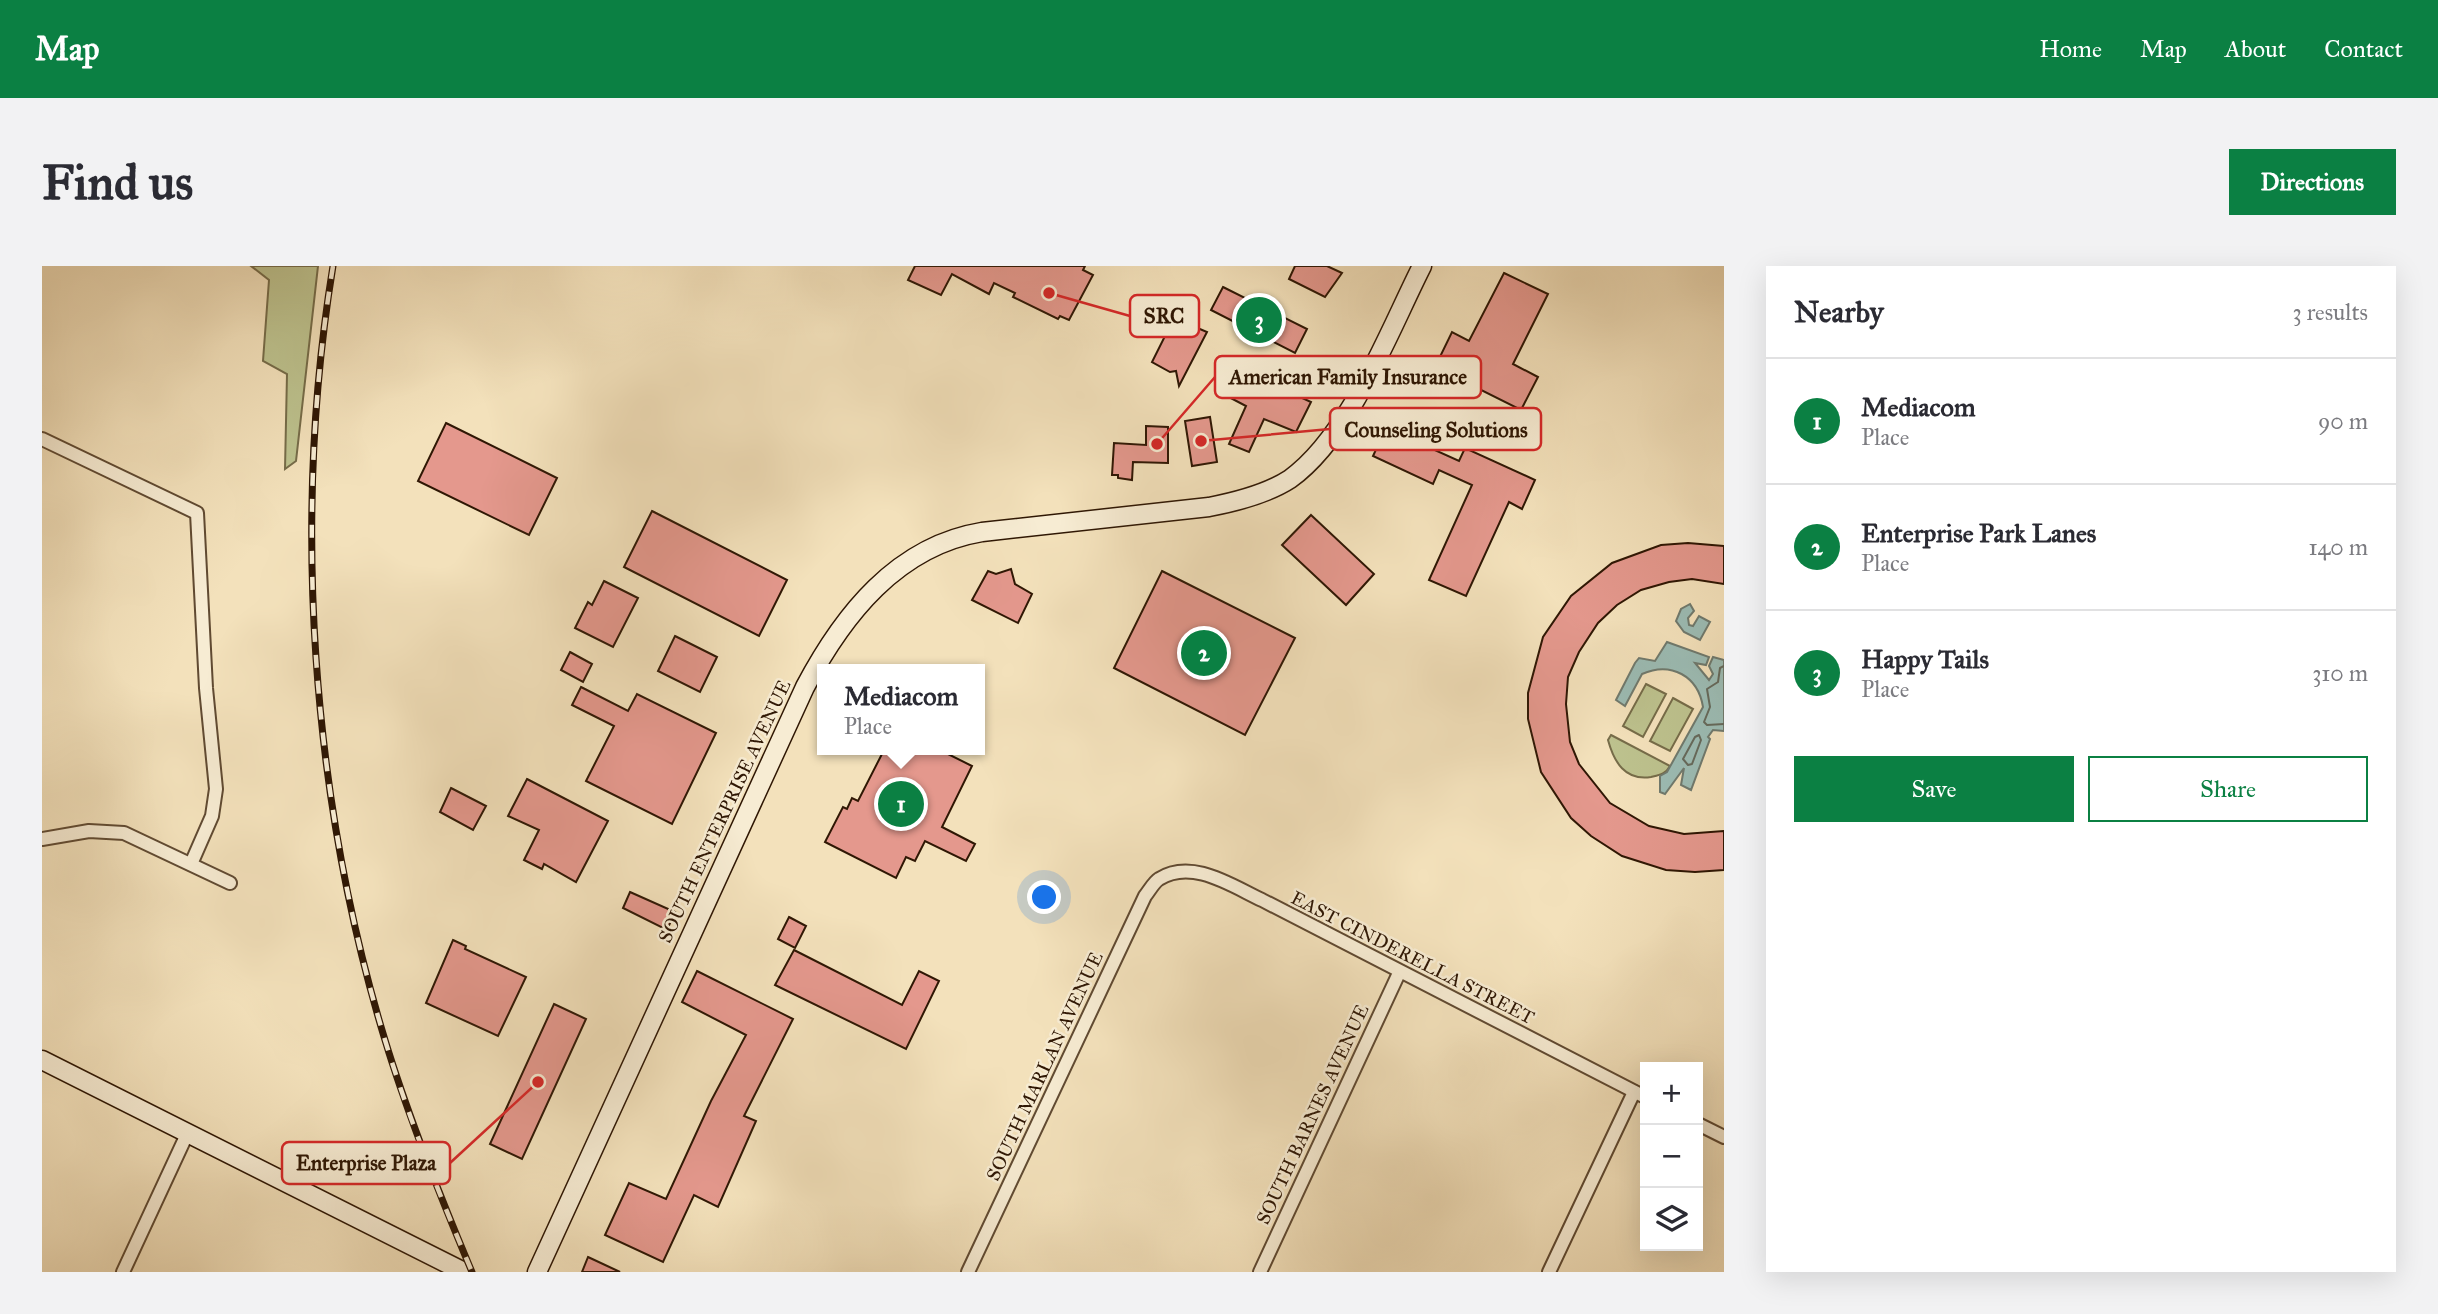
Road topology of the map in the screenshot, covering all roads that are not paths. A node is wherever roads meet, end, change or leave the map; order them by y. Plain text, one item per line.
1 (1422, 266) edge
2 (42, 439) edge
3 (818, 664) edge
4 (817, 666) edge
5 (42, 839) edge
6 (191, 864) junction
7 (1158, 879) joint
8 (230, 883) dead end
9 (1399, 973) junction
10 (42, 1060) edge
11 (1640, 1094) edge
12 (1700, 1125) edge
13 (188, 1132) junction
14 (1724, 1137) edge
15 (122, 1272) edge
16 (464, 1272) edge
17 (537, 1272) edge
18 (968, 1272) edge
19 (1260, 1272) edge
20 (1549, 1272) edge

1 - 3 street, SOUTH ENTERPRISE AVENUE
2 - 6 street
4 - 17 street, SOUTH ENTERPRISE AVENUE
5 - 6 street
6 - 8 street
7 - 9 street, EAST CINDERELLA STREET
7 - 18 street, SOUTH MARLAN AVENUE
9 - 11 street, EAST CINDERELLA STREET
9 - 19 street, SOUTH BARNES AVENUE
10 - 13 street
11 - 20 street
12 - 14 street
13 - 15 street
13 - 16 street

